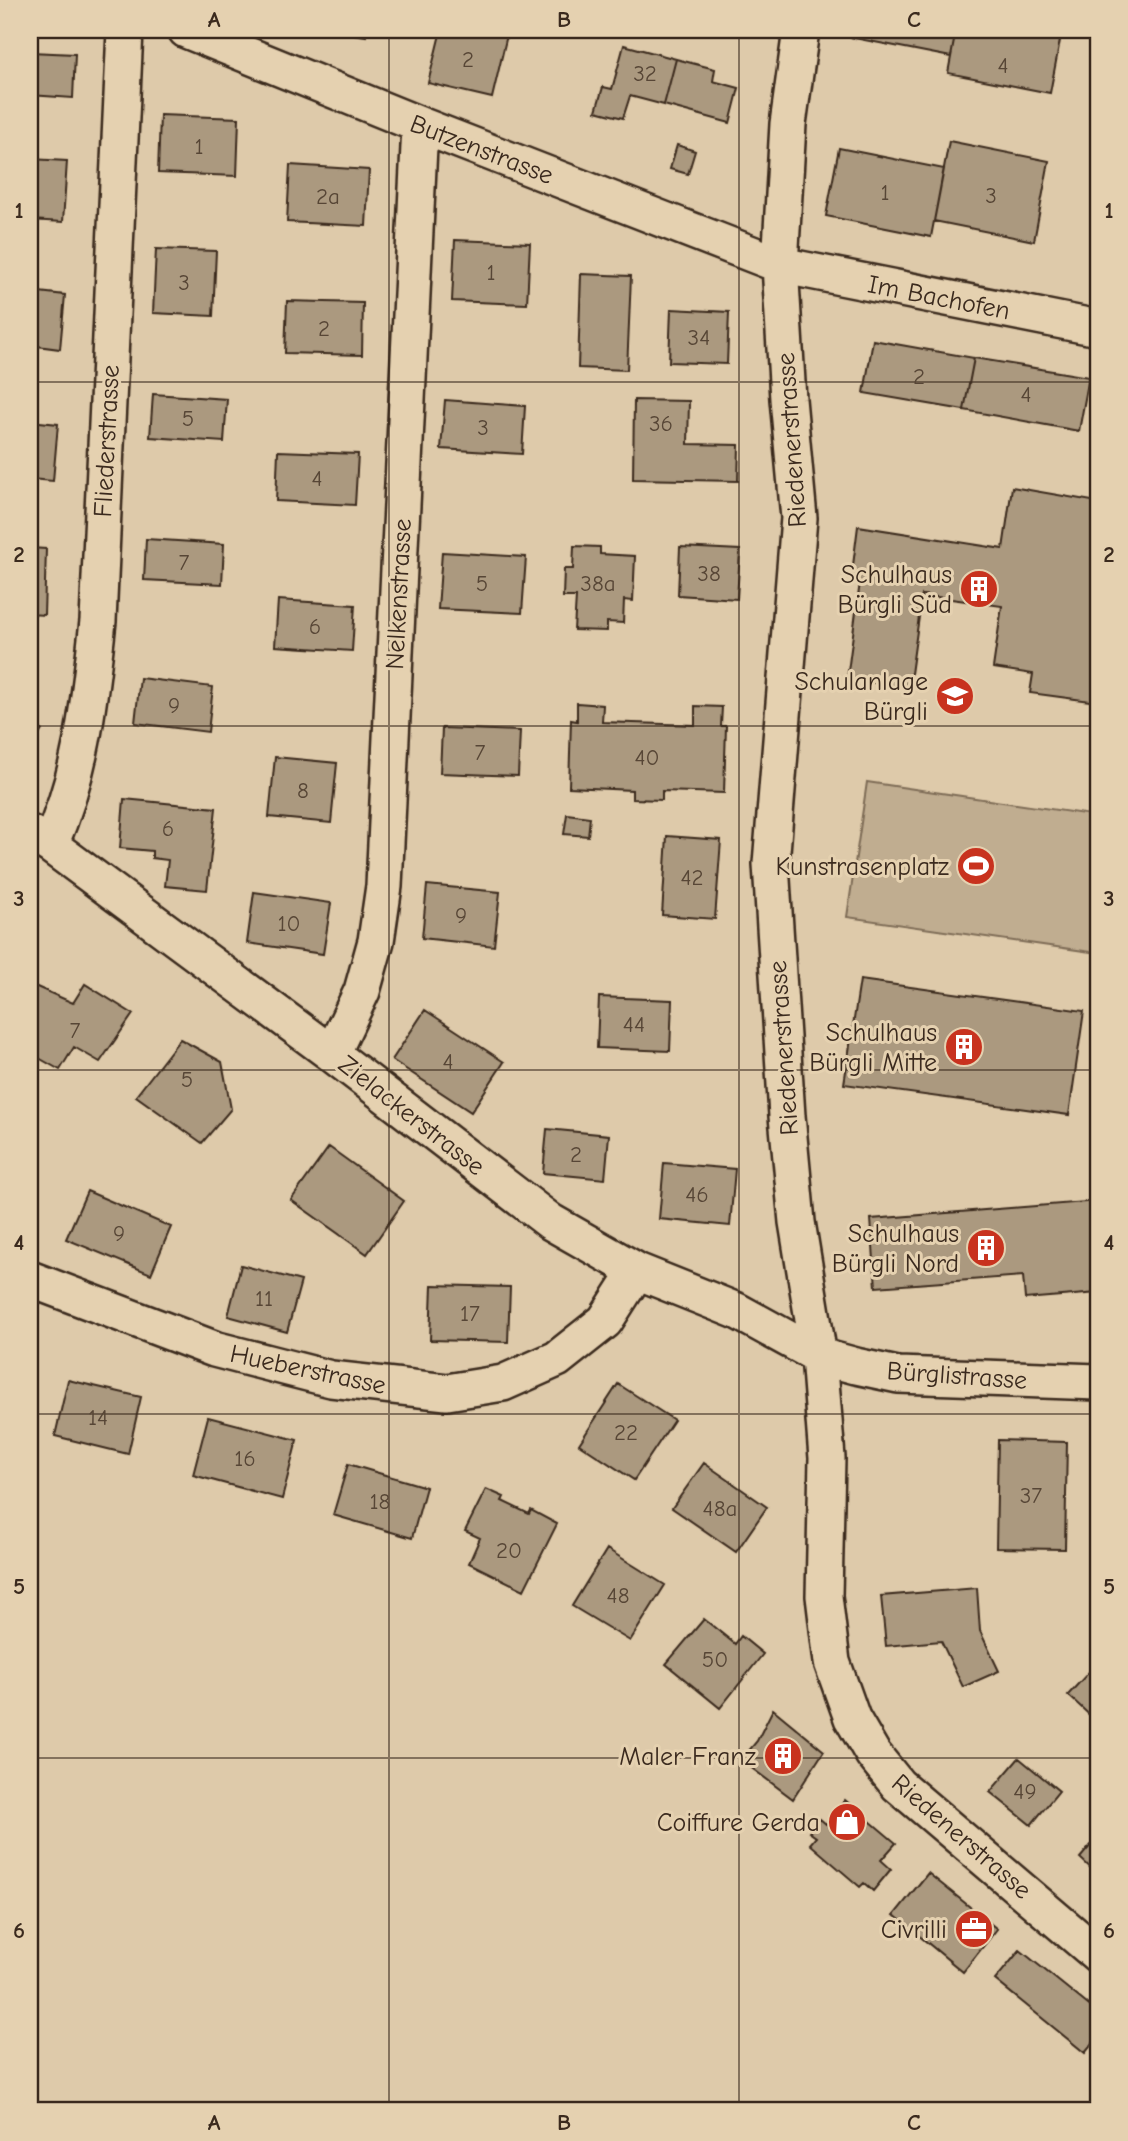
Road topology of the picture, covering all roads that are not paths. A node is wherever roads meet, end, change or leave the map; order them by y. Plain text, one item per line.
1 (125, 30) edge
2 (186, 30) edge
3 (801, 30) edge
4 (420, 125) junction
5 (780, 265) junction
6 (1098, 328) edge
7 (40, 839) edge
8 (332, 1054) junction
9 (637, 1271) junction
10 (30, 1279) edge
11 (818, 1356) junction
12 (1098, 1382) edge
13 (1098, 1955) edge

1 - 7 street, Fliederstrasse
2 - 4 street, Butzenstrasse
3 - 5 street, Riedenerstrasse
4 - 5 street, Butzenstrasse
4 - 8 street, Nelkenstrasse
5 - 6 street, Im Bachofen
5 - 11 street, Riedenerstrasse
7 - 8 street, Zielackerstrasse
8 - 9 street, Zielackerstrasse
9 - 10 street, Hueberstrasse
9 - 11 street, Zielackerstrasse
11 - 12 street, Bürglistrasse
11 - 13 street, Riedenerstrasse

